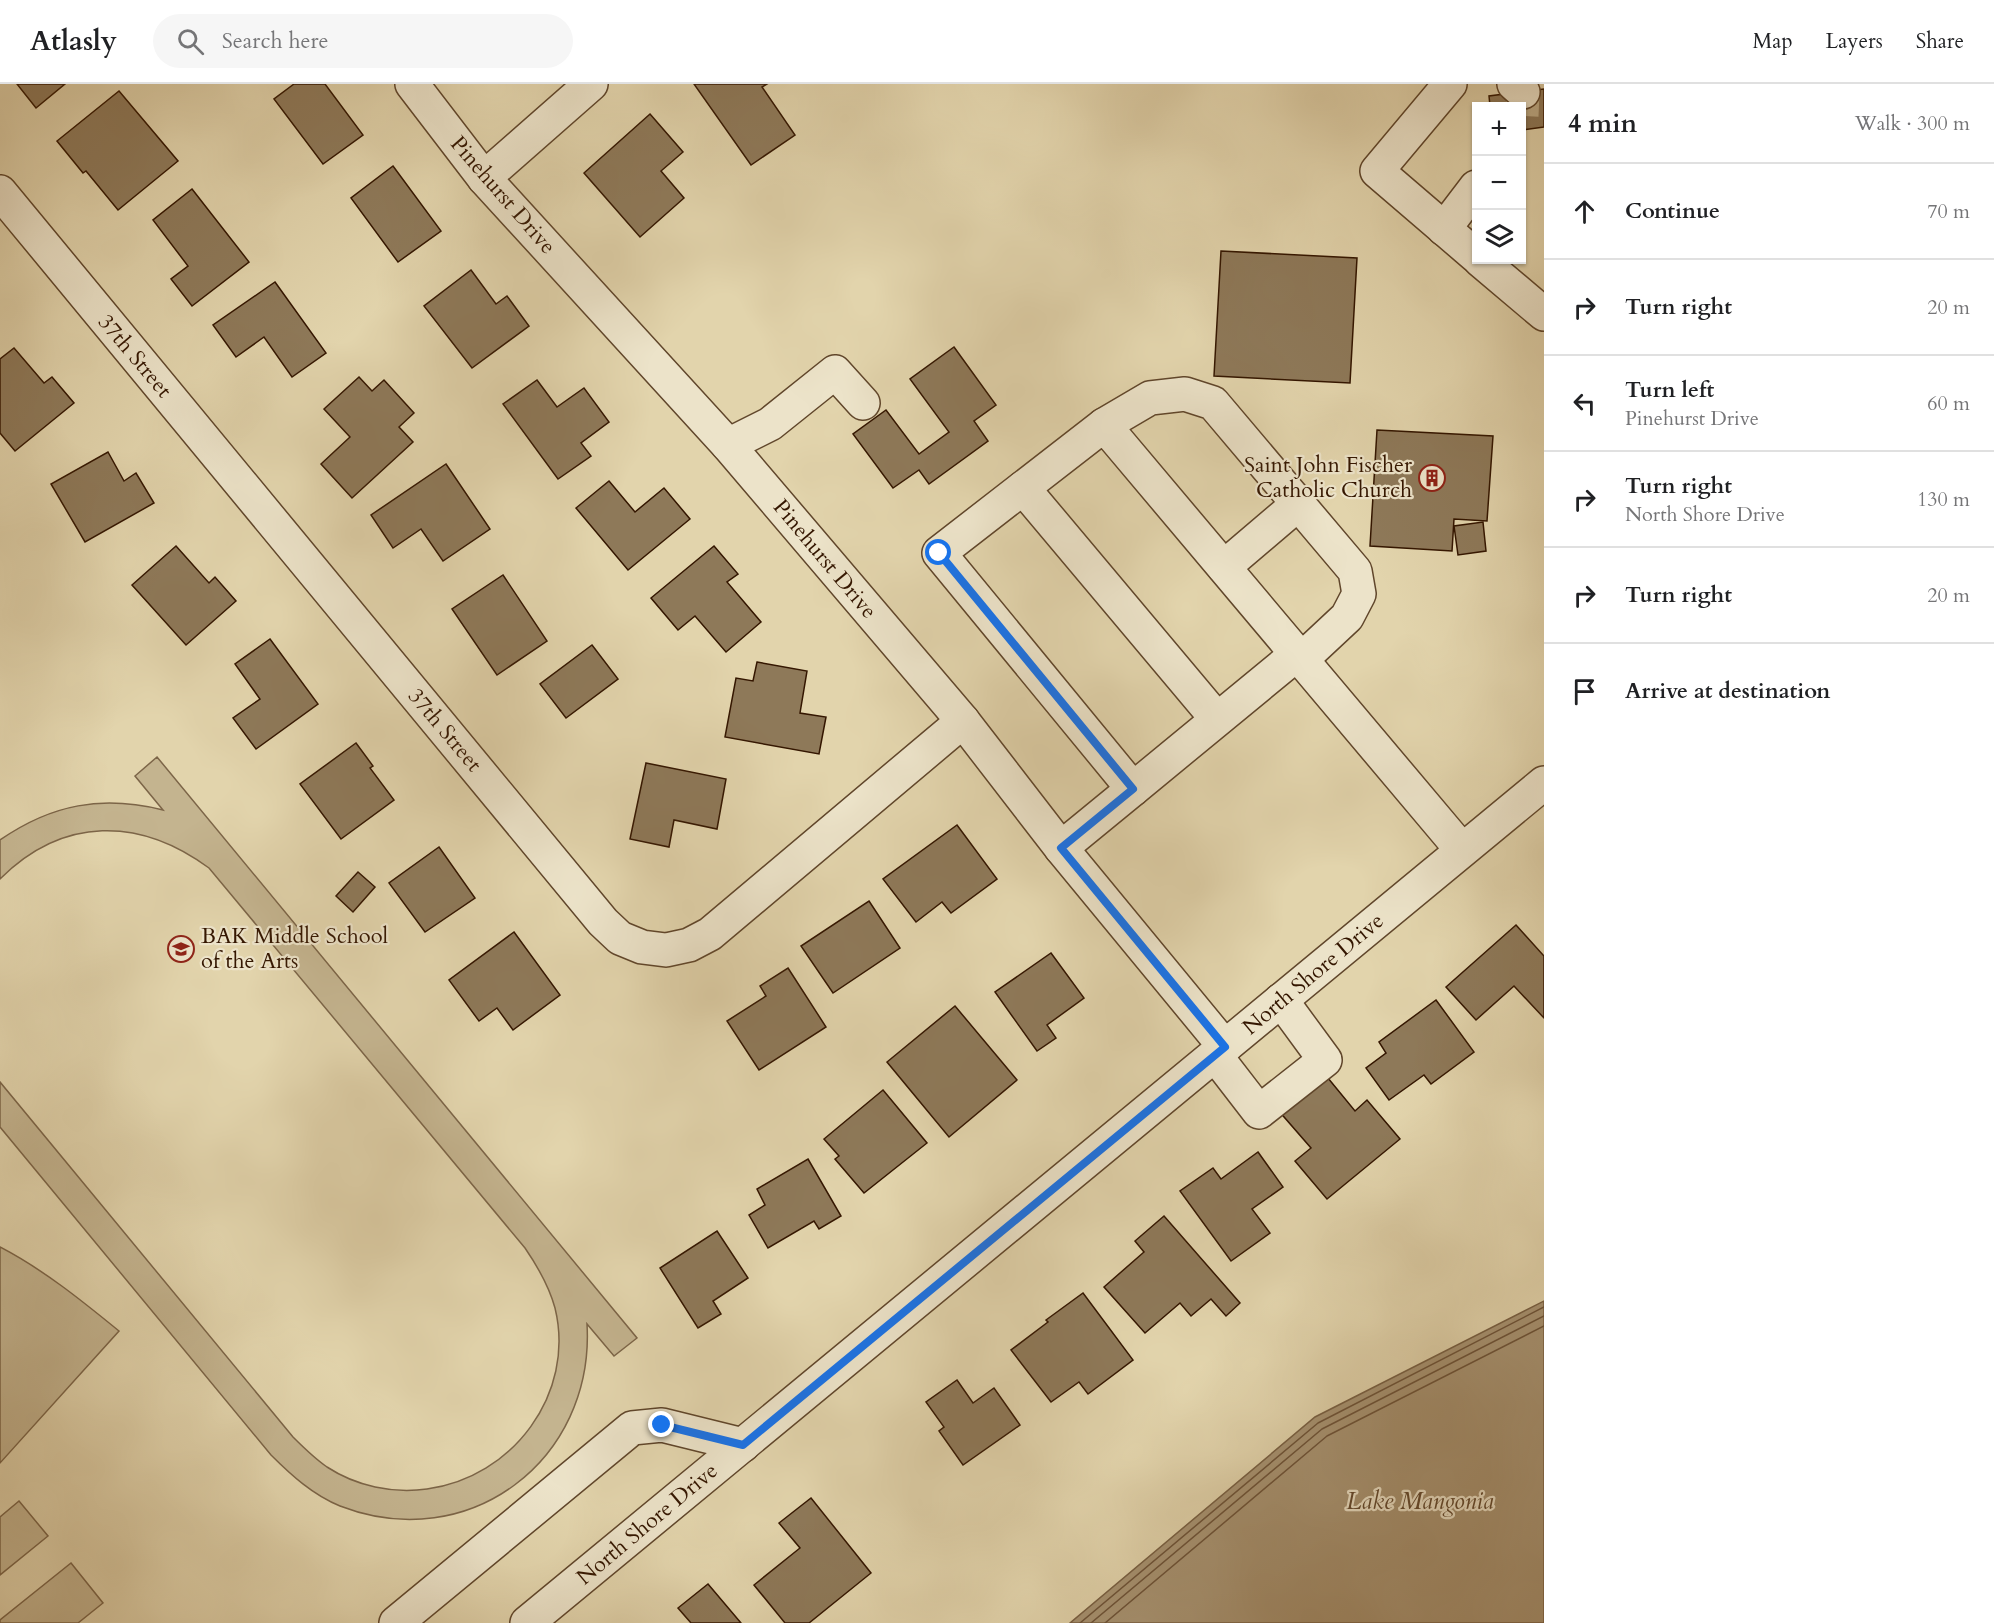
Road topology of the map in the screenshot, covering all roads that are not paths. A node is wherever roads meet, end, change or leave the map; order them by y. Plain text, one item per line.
1 (412, 84) edge
2 (591, 84) edge
3 (1450, 84) edge
4 (484, 178) junction
5 (0, 192) edge
6 (1472, 192) edge
7 (1444, 229) junction
8 (1472, 253) edge
9 (1485, 264) edge
10 (1544, 314) edge
11 (863, 403) dead end
12 (1104, 425) junction
13 (728, 445) junction
14 (1023, 488) junction
15 (1298, 504) junction
16 (1224, 567) junction
17 (1299, 657) junction
18 (1217, 720) junction
19 (963, 721) junction
20 (1544, 783) edge
21 (1133, 789) junction
22 (1061, 848) junction
23 (1462, 850) junction
24 (1281, 1000) junction
25 (1220, 1051) junction
26 (743, 1445) junction
27 (396, 1623) edge
28 (527, 1623) edge

1 - 4 street, Pinehurst Drive
2 - 4 street
3 - 7 street
4 - 13 street, Pinehurst Drive
5 - 19 street, 37th Street
6 - 7 street
7 - 8 street
9 - 10 street
11 - 13 street
12 - 14 street
12 - 15 street
12 - 16 street
13 - 19 street, Pinehurst Drive
14 - 18 street
14 - 21 street
15 - 16 street
15 - 17 street
16 - 17 street
17 - 18 street
17 - 23 street
18 - 21 street
19 - 22 street, Pinehurst Drive
20 - 23 street, North Shore Drive
21 - 22 street
22 - 25 street, Pinehurst Drive
23 - 24 street, North Shore Drive
24 - 25 street, North Shore Drive
24 - 25 street, Pinehurst Drive
25 - 26 street, North Shore Drive
26 - 27 street
26 - 28 street, North Shore Drive

